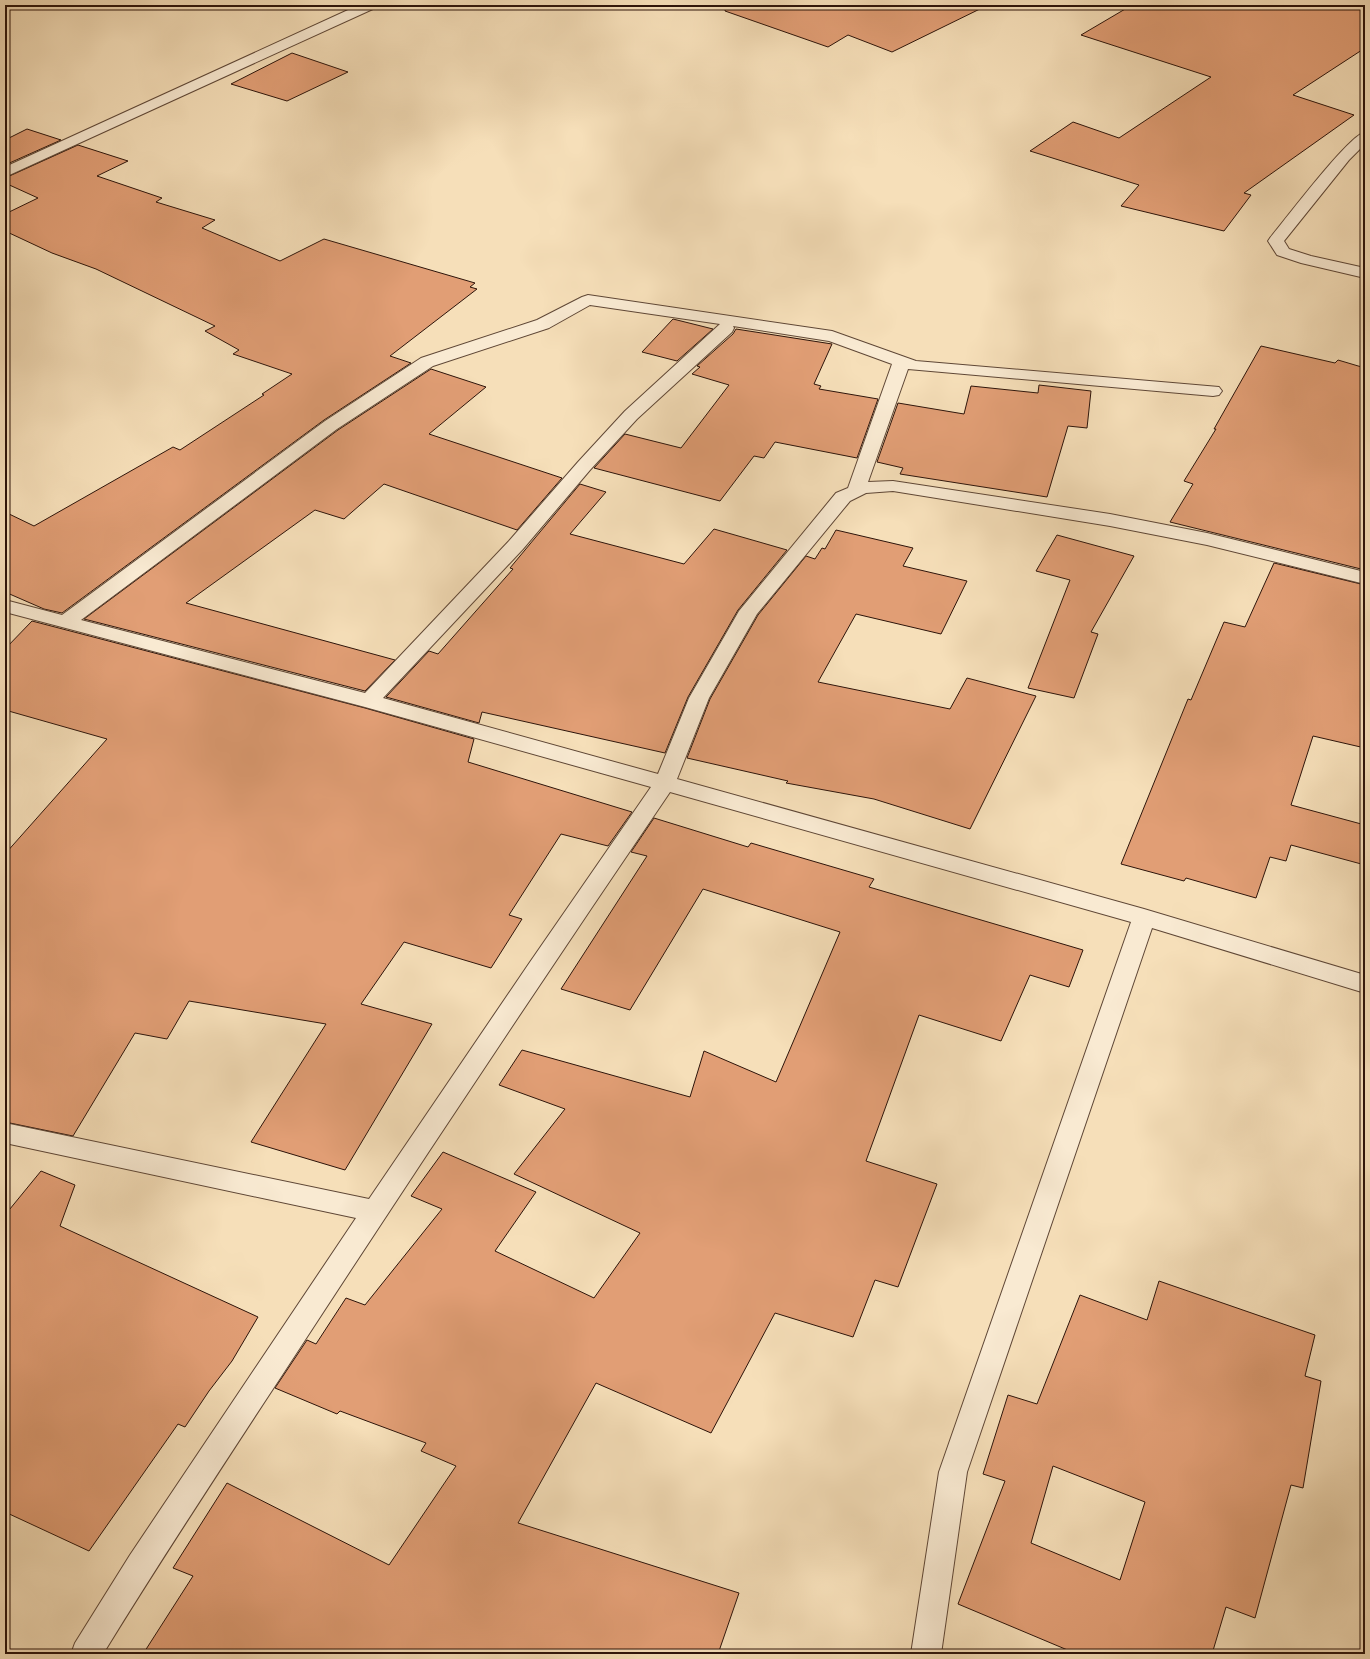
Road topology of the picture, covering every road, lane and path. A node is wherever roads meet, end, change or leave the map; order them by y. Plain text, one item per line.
1 (370, 5) edge
2 (1365, 136) edge
3 (5, 173) edge
4 (1365, 273) edge
5 (726, 328) dead end
6 (902, 361) junction
7 (1213, 391) dead end
8 (856, 490) junction
9 (1365, 578) edge
10 (5, 606) edge
11 (65, 622) junction
12 (369, 701) junction
13 (665, 783) junction
14 (1144, 917) junction
15 (1365, 984) edge
16 (5, 1134) edge
17 (375, 1211) junction
18 (86, 1654) edge
19 (926, 1654) edge

1 - 3 street
2 - 4 street
5 - 12 street
6 - 7 street
6 - 8 street
6 - 11 street
8 - 9 street
8 - 13 street
10 - 11 street
11 - 12 street
12 - 13 street
13 - 14 street
13 - 17 street
14 - 15 street
14 - 19 street
16 - 17 street
17 - 18 street

